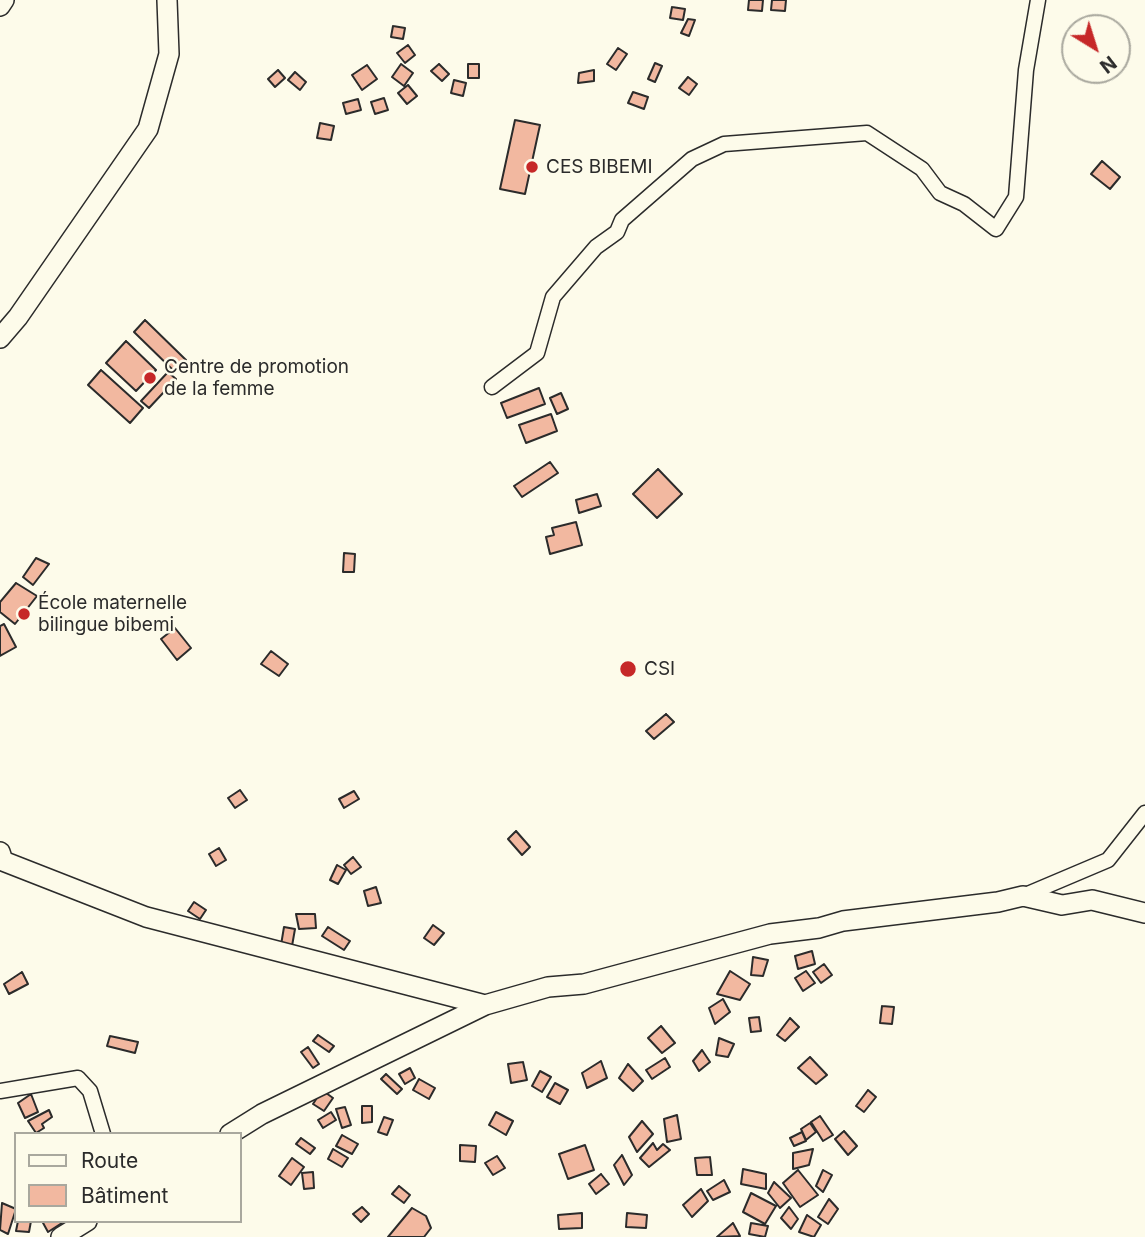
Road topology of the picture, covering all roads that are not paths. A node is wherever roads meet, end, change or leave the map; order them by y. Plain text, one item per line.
1 (5, 0) edge
2 (167, 0) edge
3 (1038, 0) edge
4 (0, 6) edge
5 (0, 338) edge
6 (492, 387) dead end
7 (1145, 813) edge
8 (0, 852) edge
9 (1023, 896) junction
10 (1145, 913) edge
11 (485, 1005) junction
12 (0, 1091) edge
13 (102, 1132) edge
14 (233, 1132) edge
15 (84, 1223) edge
16 (61, 1237) edge

1 - 4 main road
2 - 5 main road
3 - 6 street
7 - 9 street
8 - 11 main road
9 - 10 main road
9 - 11 main road
11 - 14 main road
12 - 13 street
15 - 16 main road

